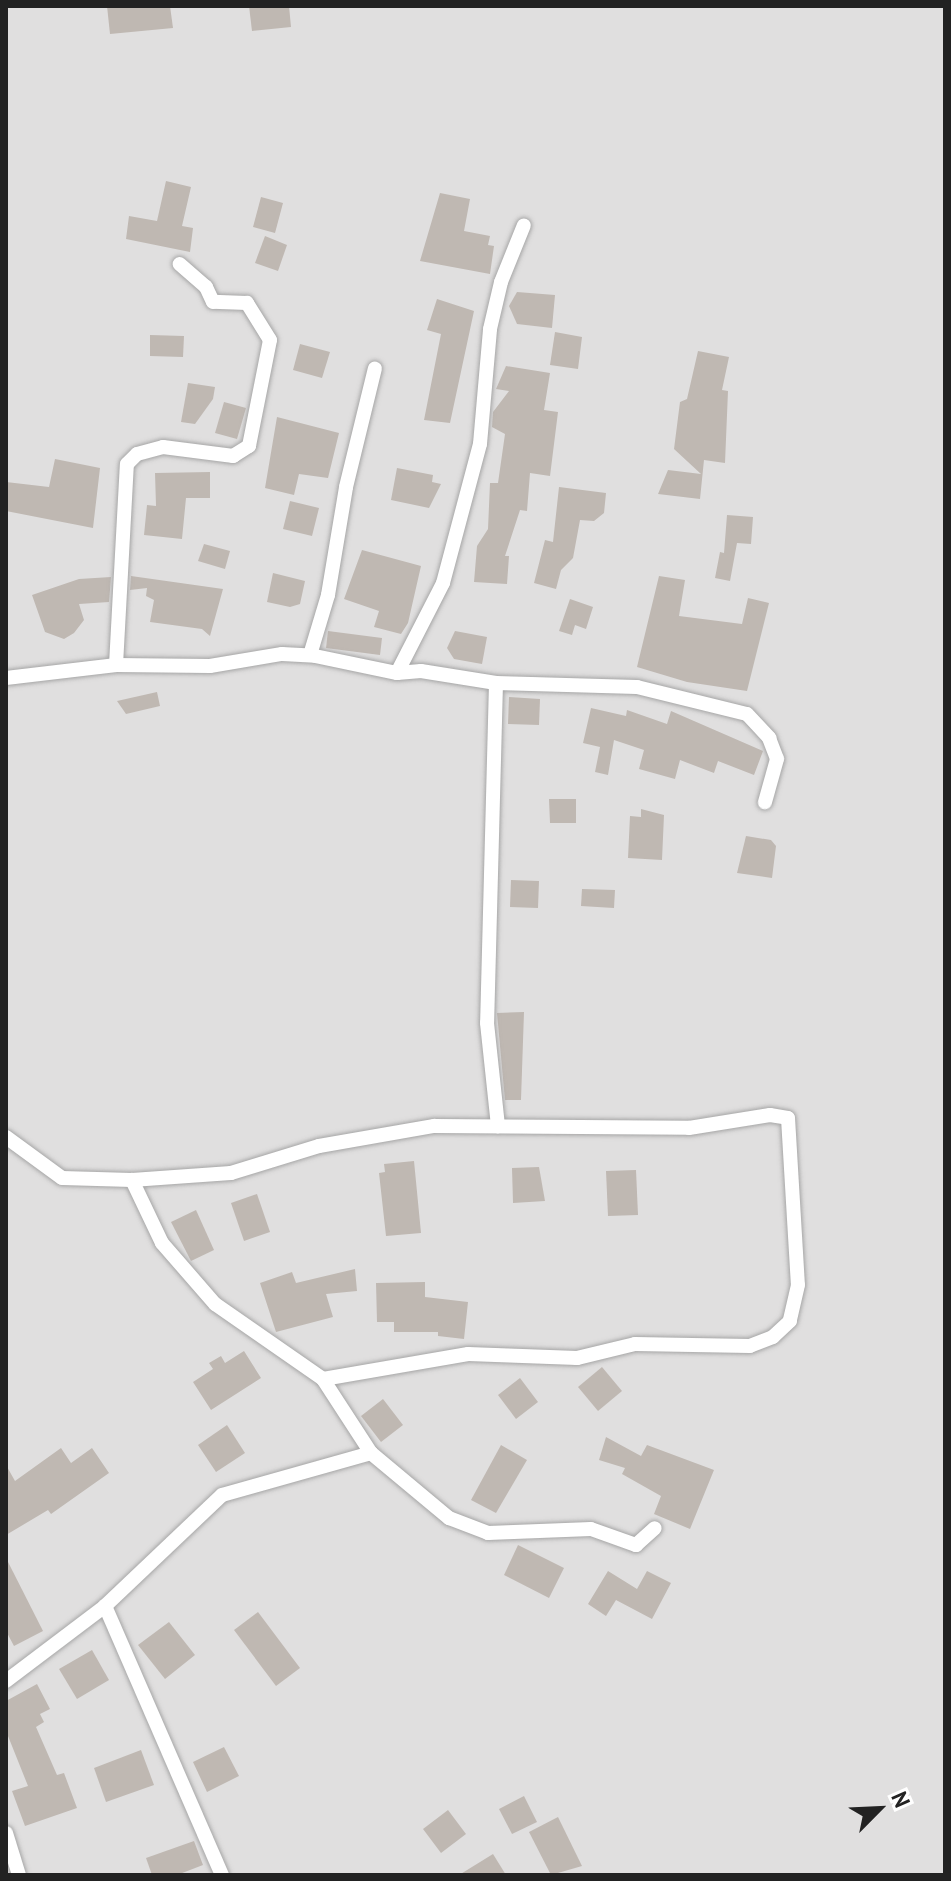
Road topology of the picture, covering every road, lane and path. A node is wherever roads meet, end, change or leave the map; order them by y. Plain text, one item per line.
1 (524, 225) dead end
2 (180, 264) dead end
3 (375, 368) dead end
4 (310, 655) junction
5 (116, 665) junction
6 (397, 673) junction
7 (6, 678) edge
8 (496, 683) junction
9 (765, 802) dead end
10 (498, 1126) junction
11 (6, 1137) edge
12 (132, 1180) junction
13 (323, 1379) junction
14 (371, 1453) junction
15 (655, 1528) dead end
16 (105, 1606) junction
17 (6, 1681) edge
18 (6, 1833) edge
19 (19, 1875) edge
20 (222, 1875) edge

1 - 6 street
2 - 5 street
3 - 4 street
4 - 5 street
4 - 6 street
5 - 7 street
6 - 8 street
8 - 9 street
8 - 10 street
10 - 12 street
10 - 13 street
11 - 12 street
12 - 13 street
13 - 14 street
14 - 15 street
14 - 16 street
16 - 17 street
16 - 20 street
18 - 19 street

